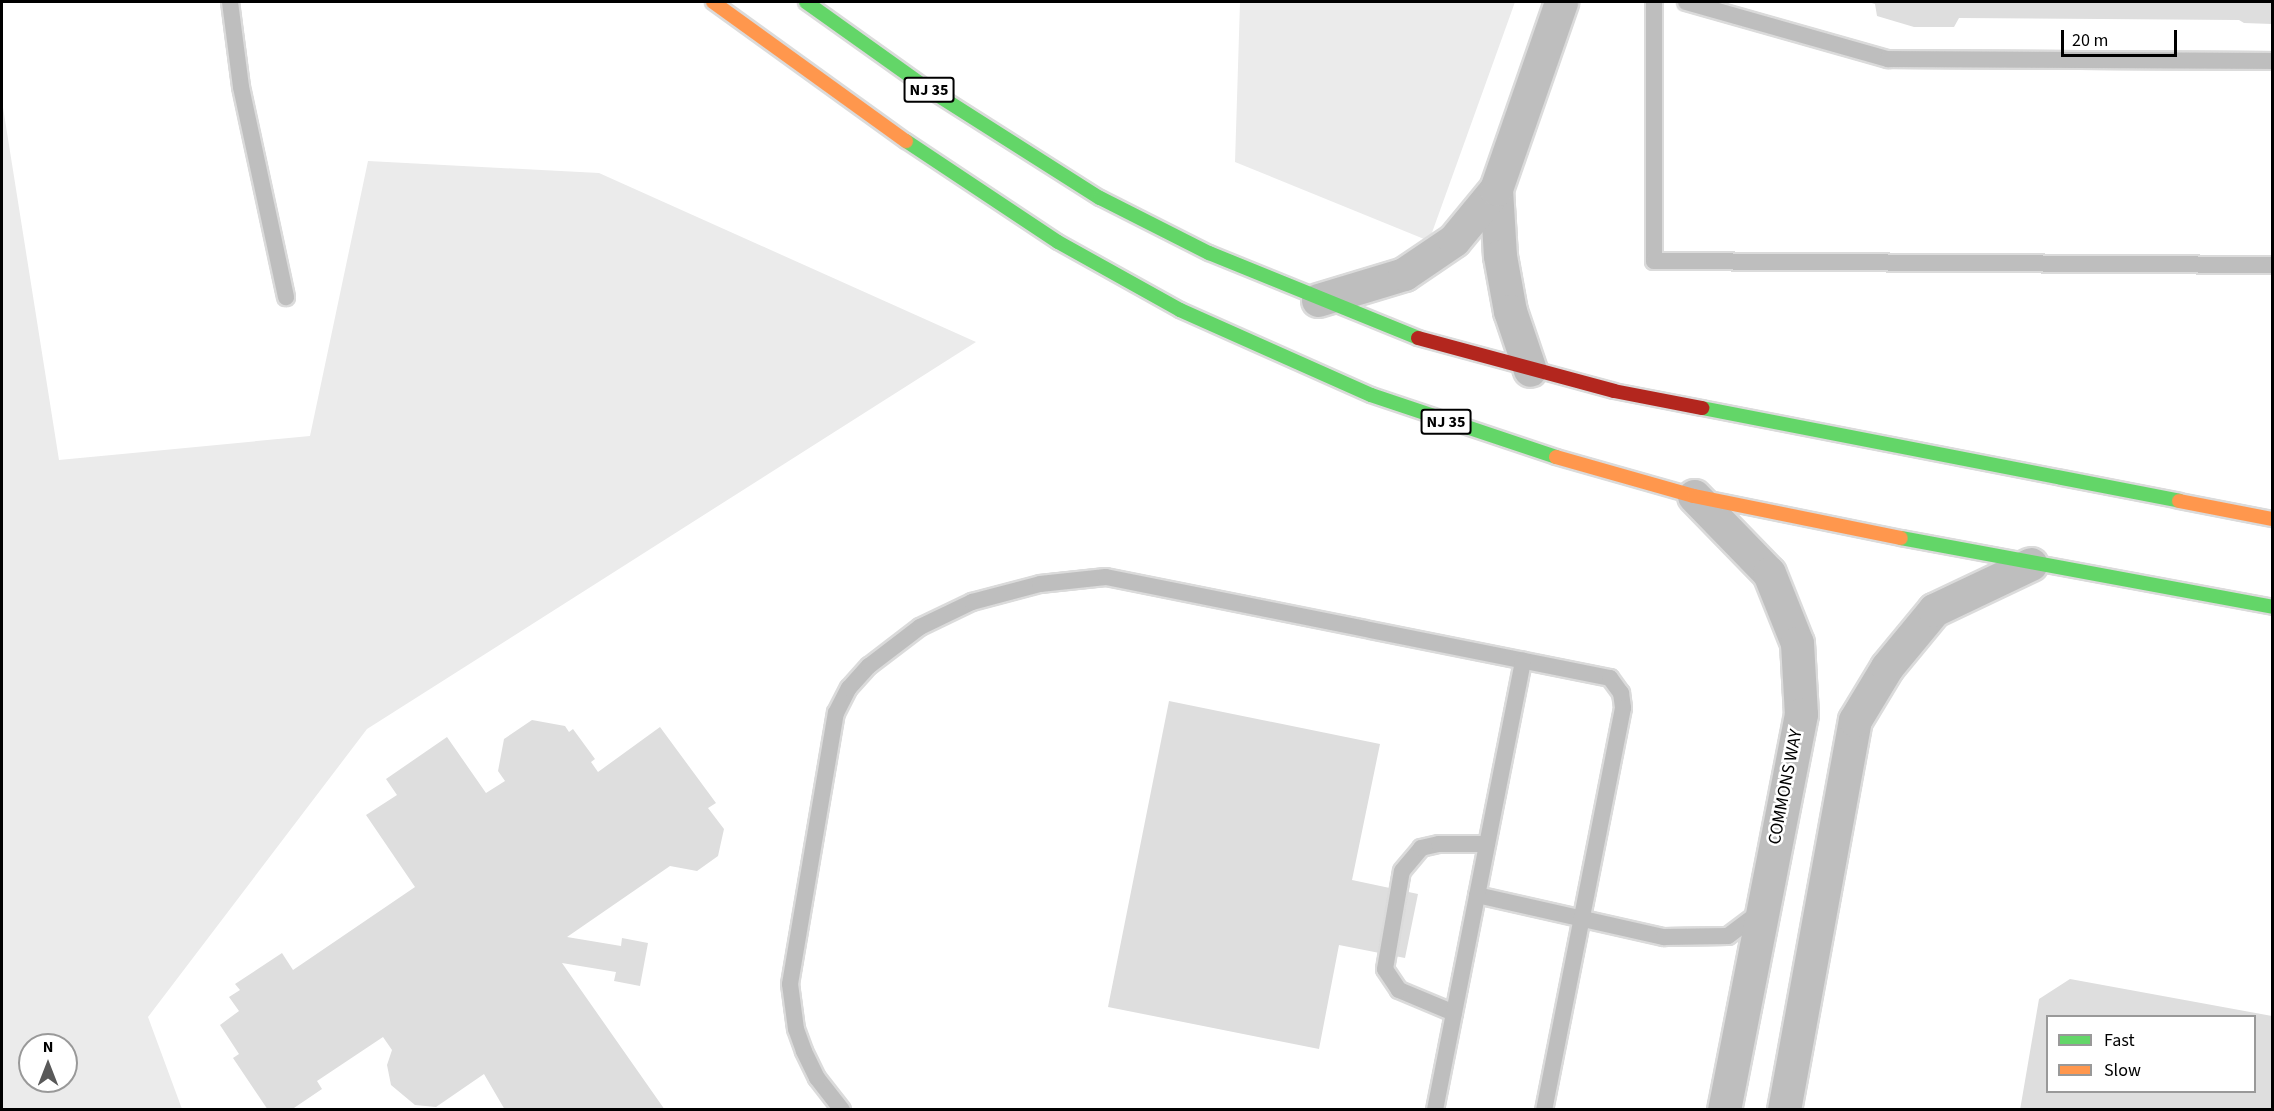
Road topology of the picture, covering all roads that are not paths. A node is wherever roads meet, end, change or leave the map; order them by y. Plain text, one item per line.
1 (230, 2) edge
2 (713, 2) edge
3 (806, 2) edge
4 (1561, 2) edge
5 (1654, 2) edge
6 (1686, 2) edge
7 (2272, 61) edge
8 (1496, 189) junction
9 (2272, 265) edge
10 (286, 297) dead end
11 (1318, 300) junction
12 (1530, 370) junction
13 (1694, 496) junction
14 (2272, 519) edge
15 (2031, 564) junction
16 (2272, 607) edge
17 (1524, 661) junction
18 (1487, 844) junction
19 (1477, 895) junction
20 (1762, 909) junction
21 (1581, 918) junction
22 (1454, 1013) junction
23 (842, 1110) edge
24 (1435, 1110) edge
25 (1544, 1110) edge
26 (1724, 1110) edge
27 (1784, 1110) edge

1 - 10 lane
2 - 13 highway, NJ 35
3 - 11 highway, NJ 35
4 - 8 street
5 - 9 lane
6 - 7 lane
8 - 11 street
8 - 12 street
11 - 12 highway, NJ 35
12 - 14 highway, NJ 35
13 - 15 highway, NJ 35
13 - 20 street, COMMONS WAY
15 - 16 highway, NJ 35
15 - 27 street
17 - 18 lane
17 - 21 lane
17 - 23 lane
18 - 19 lane
18 - 22 lane
19 - 21 lane
19 - 22 lane
20 - 21 lane
20 - 26 street, COMMONS WAY
21 - 25 lane
22 - 24 lane

